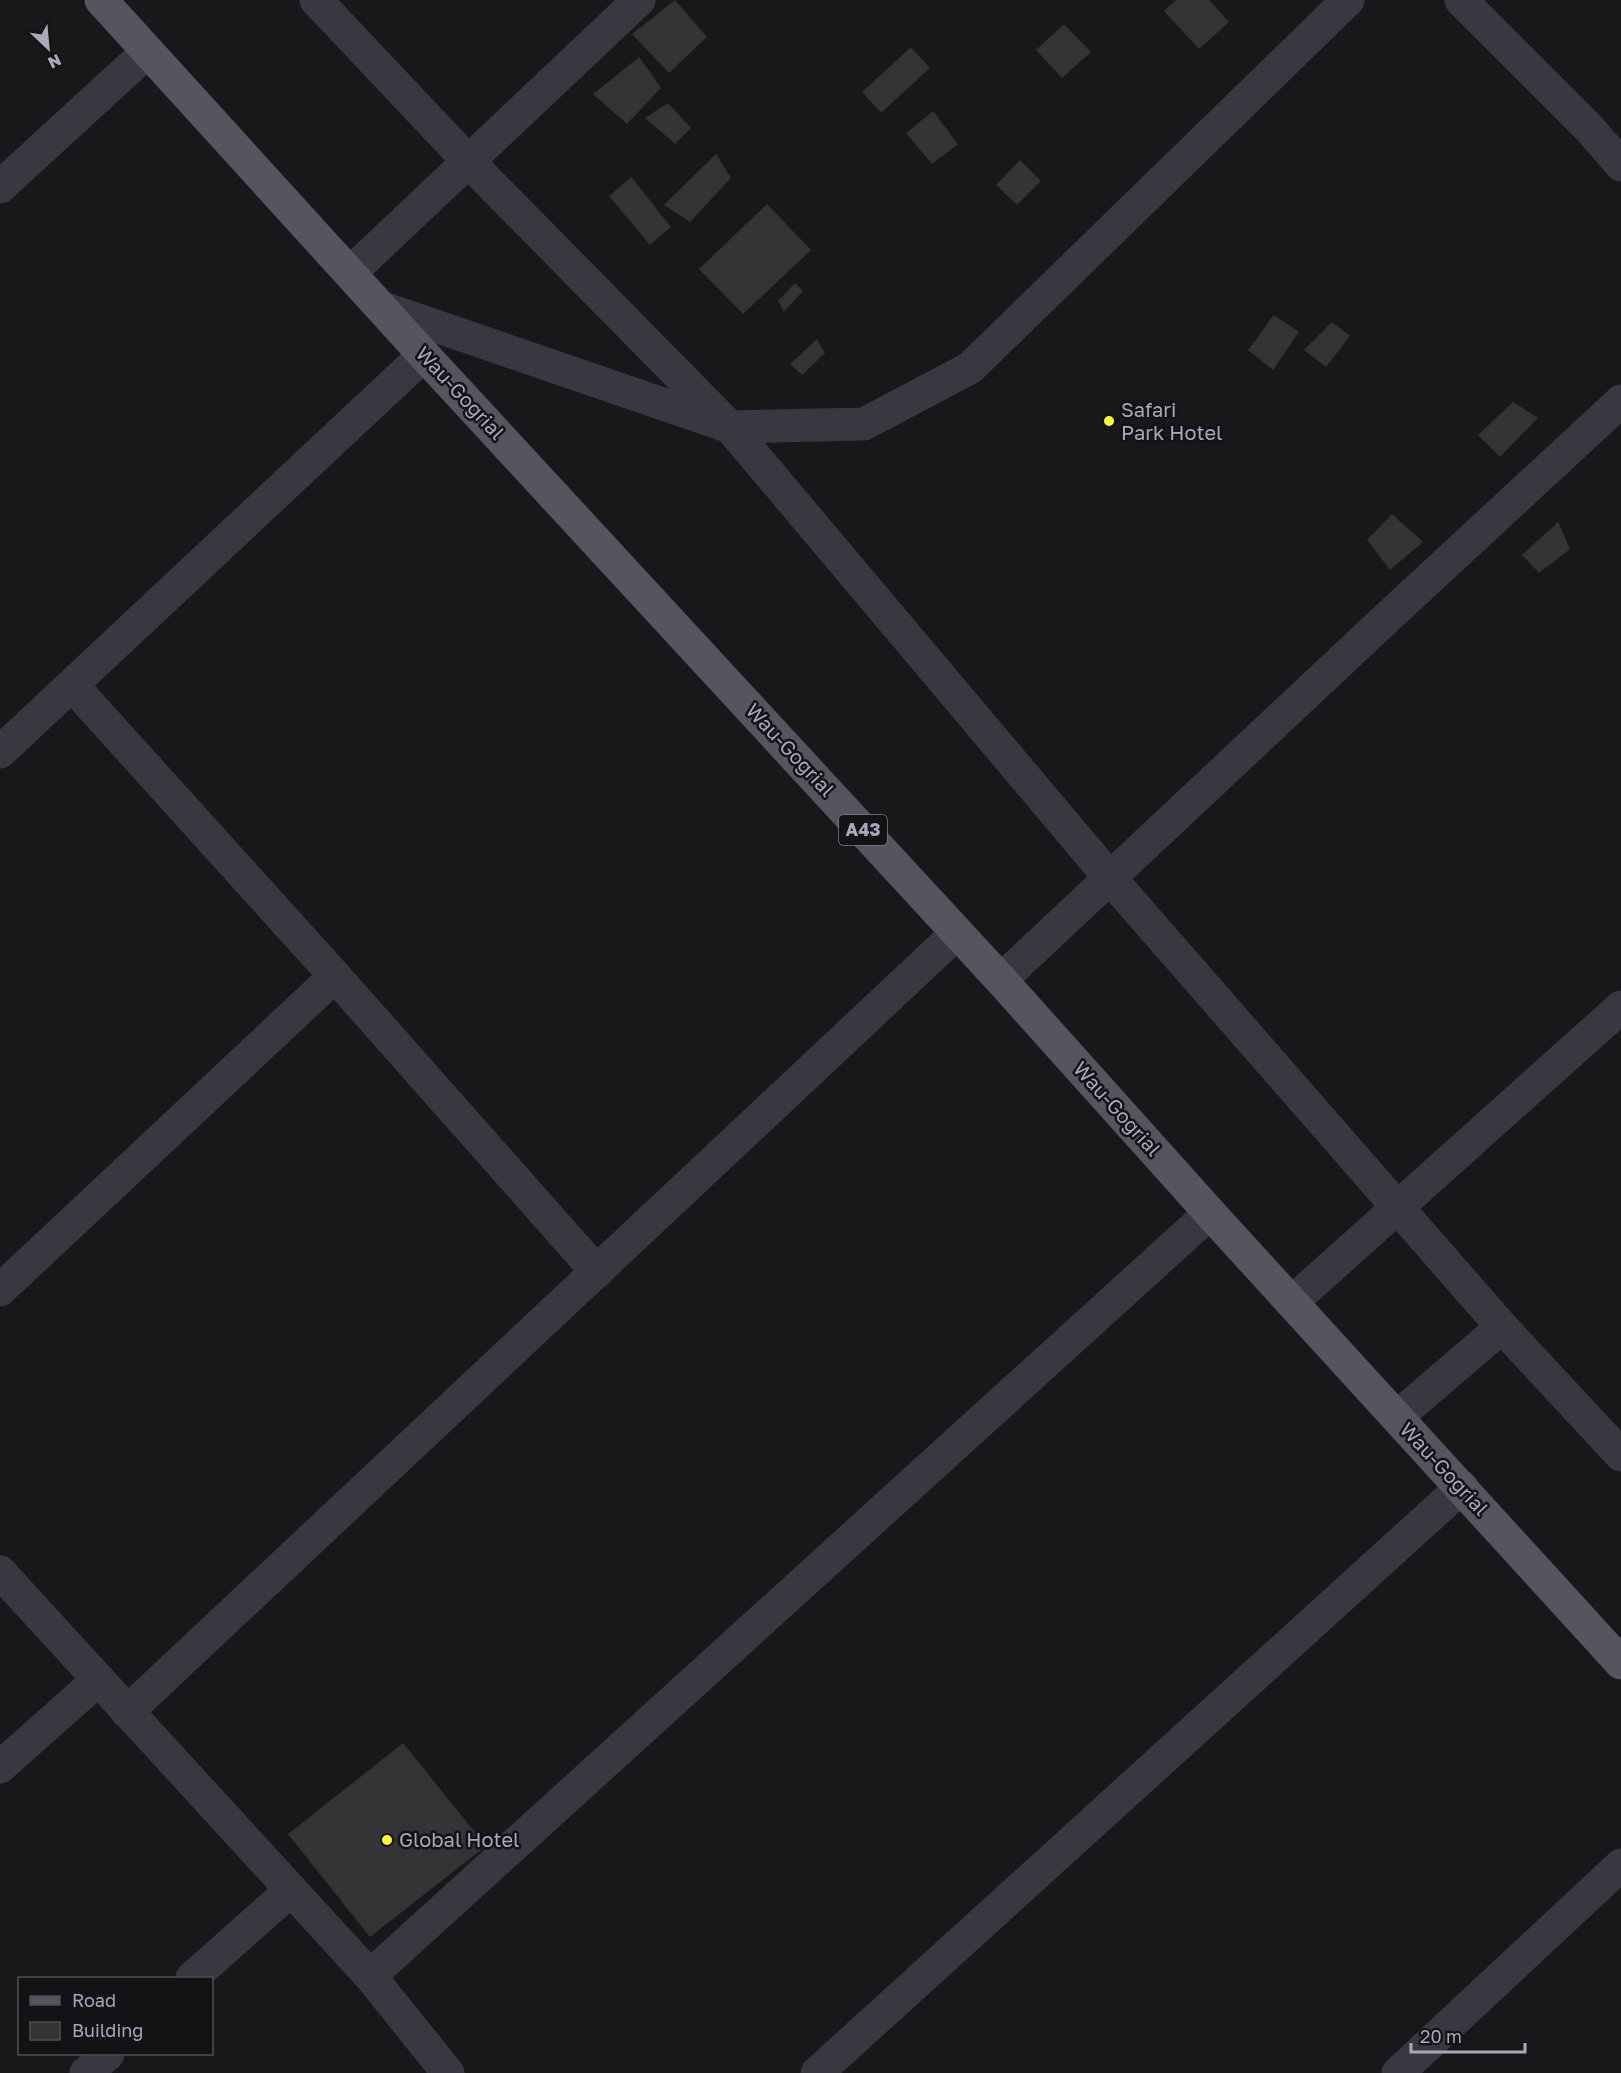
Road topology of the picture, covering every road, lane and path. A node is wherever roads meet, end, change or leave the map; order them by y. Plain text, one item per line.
1 (101, 0) edge
2 (316, 0) edge
3 (639, 0) edge
4 (1348, 0) edge
5 (1461, 0) edge
6 (147, 52) junction
7 (468, 161) junction
8 (1621, 165) edge
9 (0, 187) edge
10 (350, 273) junction
11 (383, 308) junction
12 (424, 355) junction
13 (1621, 401) edge
14 (729, 427) junction
15 (72, 685) junction
16 (0, 752) edge
17 (1110, 878) junction
18 (957, 933) junction
19 (335, 976) junction
20 (1001, 980) junction
21 (1621, 1007) edge
22 (1398, 1207) junction
23 (1210, 1213) junction
24 (597, 1272) junction
25 (0, 1290) edge
26 (1292, 1302) junction
27 (1502, 1327) junction
28 (1397, 1418) junction
29 (1621, 1455) edge
30 (1462, 1487) junction
31 (0, 1572) edge
32 (1621, 1663) edge
33 (98, 1680) junction
34 (127, 1712) junction
35 (0, 1767) edge
36 (1616, 1879) edge
37 (291, 1890) junction
38 (370, 1976) junction
39 (193, 1977) edge
40 (107, 2055) edge
41 (86, 2073) edge
42 (447, 2073) edge
43 (817, 2073) edge
44 (1398, 2073) edge

1 - 6 main road, Wau-Gogrial / A43
2 - 7 street
3 - 7 street
4 - 14 street
5 - 8 street
6 - 9 street
6 - 10 main road, Wau-Gogrial / A43
7 - 10 street
7 - 14 street
10 - 11 main road, Wau-Gogrial / A43
11 - 12 main road, Wau-Gogrial / A43
11 - 14 street
12 - 15 street
12 - 18 main road, Wau-Gogrial / A43
13 - 17 street
14 - 17 street
15 - 16 street
15 - 19 street
17 - 20 street
17 - 22 street
18 - 20 main road, Wau-Gogrial / A43
18 - 24 street
19 - 24 street
19 - 25 street
20 - 23 main road, Wau-Gogrial / A43
21 - 22 street
22 - 26 street
22 - 27 street
23 - 26 main road, Wau-Gogrial / A43
23 - 38 street
24 - 34 street
26 - 28 main road, Wau-Gogrial / A43
27 - 28 street
27 - 29 street
28 - 30 main road, Wau-Gogrial / A43
30 - 32 main road, Wau-Gogrial / A43
30 - 43 street
31 - 33 street
33 - 34 street
33 - 35 street
34 - 37 street
36 - 44 street
37 - 38 street
37 - 39 street
38 - 42 street
40 - 41 street

